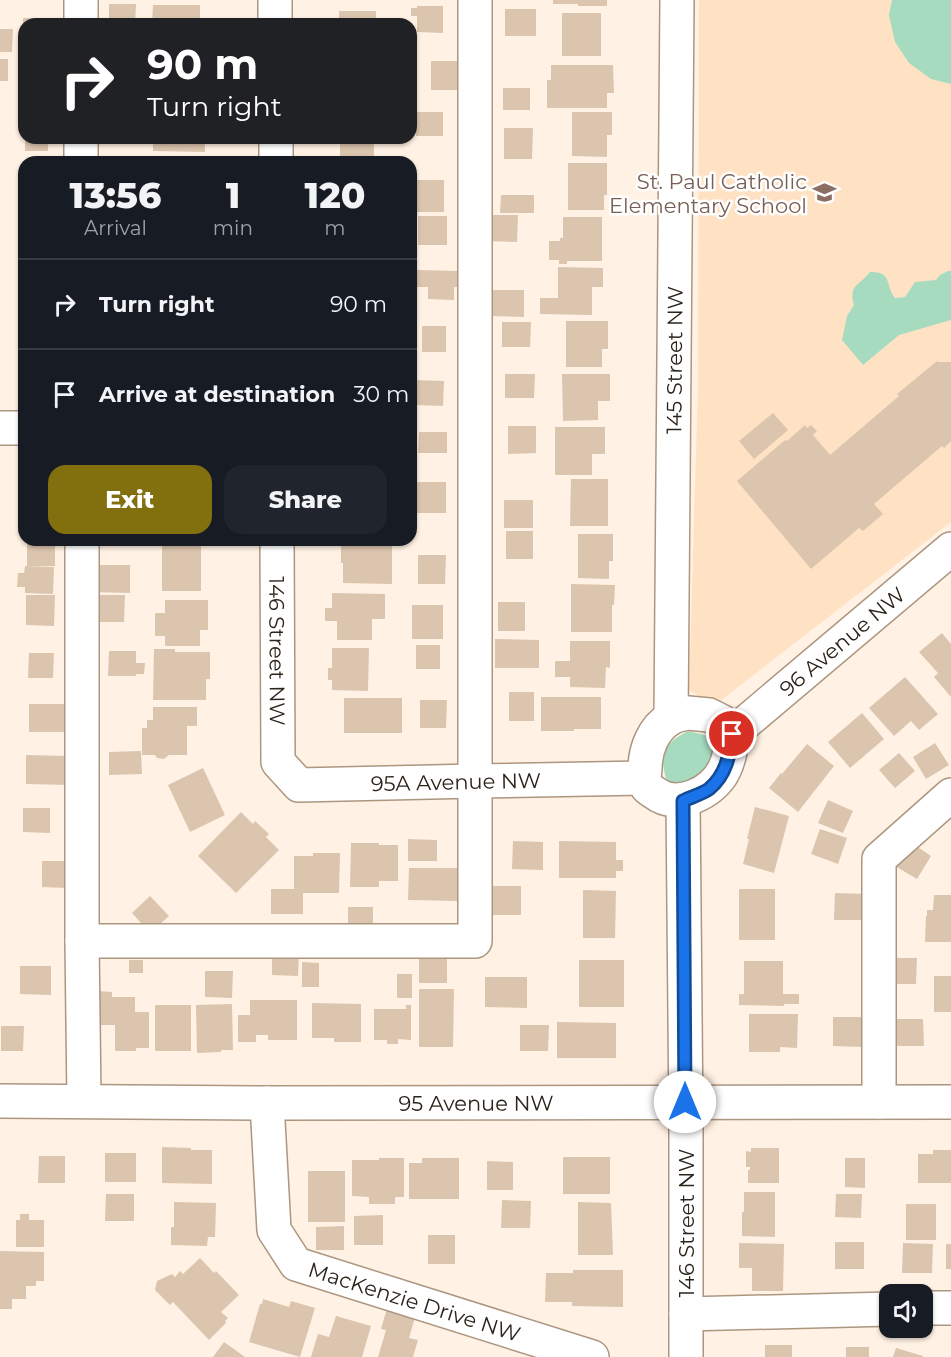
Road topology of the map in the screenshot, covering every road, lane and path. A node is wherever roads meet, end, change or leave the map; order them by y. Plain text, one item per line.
1 (81, 0) edge
2 (275, 0) edge
3 (475, 0) edge
4 (677, 0) edge
5 (81, 18) edge
6 (275, 18) edge
7 (0, 428) edge
8 (18, 428) edge
9 (82, 546) edge
10 (277, 546) edge
11 (951, 549) edge
12 (671, 718) junction
13 (732, 734) junction
14 (278, 762) joint
15 (644, 778) junction
16 (475, 781) junction
17 (951, 795) edge
18 (683, 801) junction
19 (82, 941) junction
20 (0, 1101) edge
21 (84, 1101) junction
22 (685, 1102) junction
23 (879, 1102) junction
24 (951, 1102) edge
25 (267, 1103) junction
26 (933, 1308) edge
27 (951, 1308) edge
28 (879, 1309) edge
29 (686, 1314) junction
30 (592, 1357) edge
31 (686, 1357) edge

1 - 5 street
2 - 6 street
3 - 16 street
4 - 12 street, 145 Street NW
7 - 8 street
9 - 19 street
10 - 14 street, 146 Street NW
11 - 13 street, 96 Avenue NW
12 - 13 street
12 - 15 street
13 - 18 street
14 - 16 street, 95A Avenue NW
15 - 16 street, 95A Avenue NW
15 - 18 street
16 - 19 street
17 - 23 street
18 - 22 street, 146 Street NW
19 - 21 street
20 - 21 street, 95 Avenue NW
21 - 25 street, 95 Avenue NW
22 - 23 street, 95 Avenue NW
22 - 25 street, 95 Avenue NW
22 - 29 street, 146 Street NW
23 - 24 street, 95 Avenue NW
25 - 30 street, MacKenzie Drive NW
26 - 27 street
28 - 29 street
29 - 31 street, 146 Street NW

